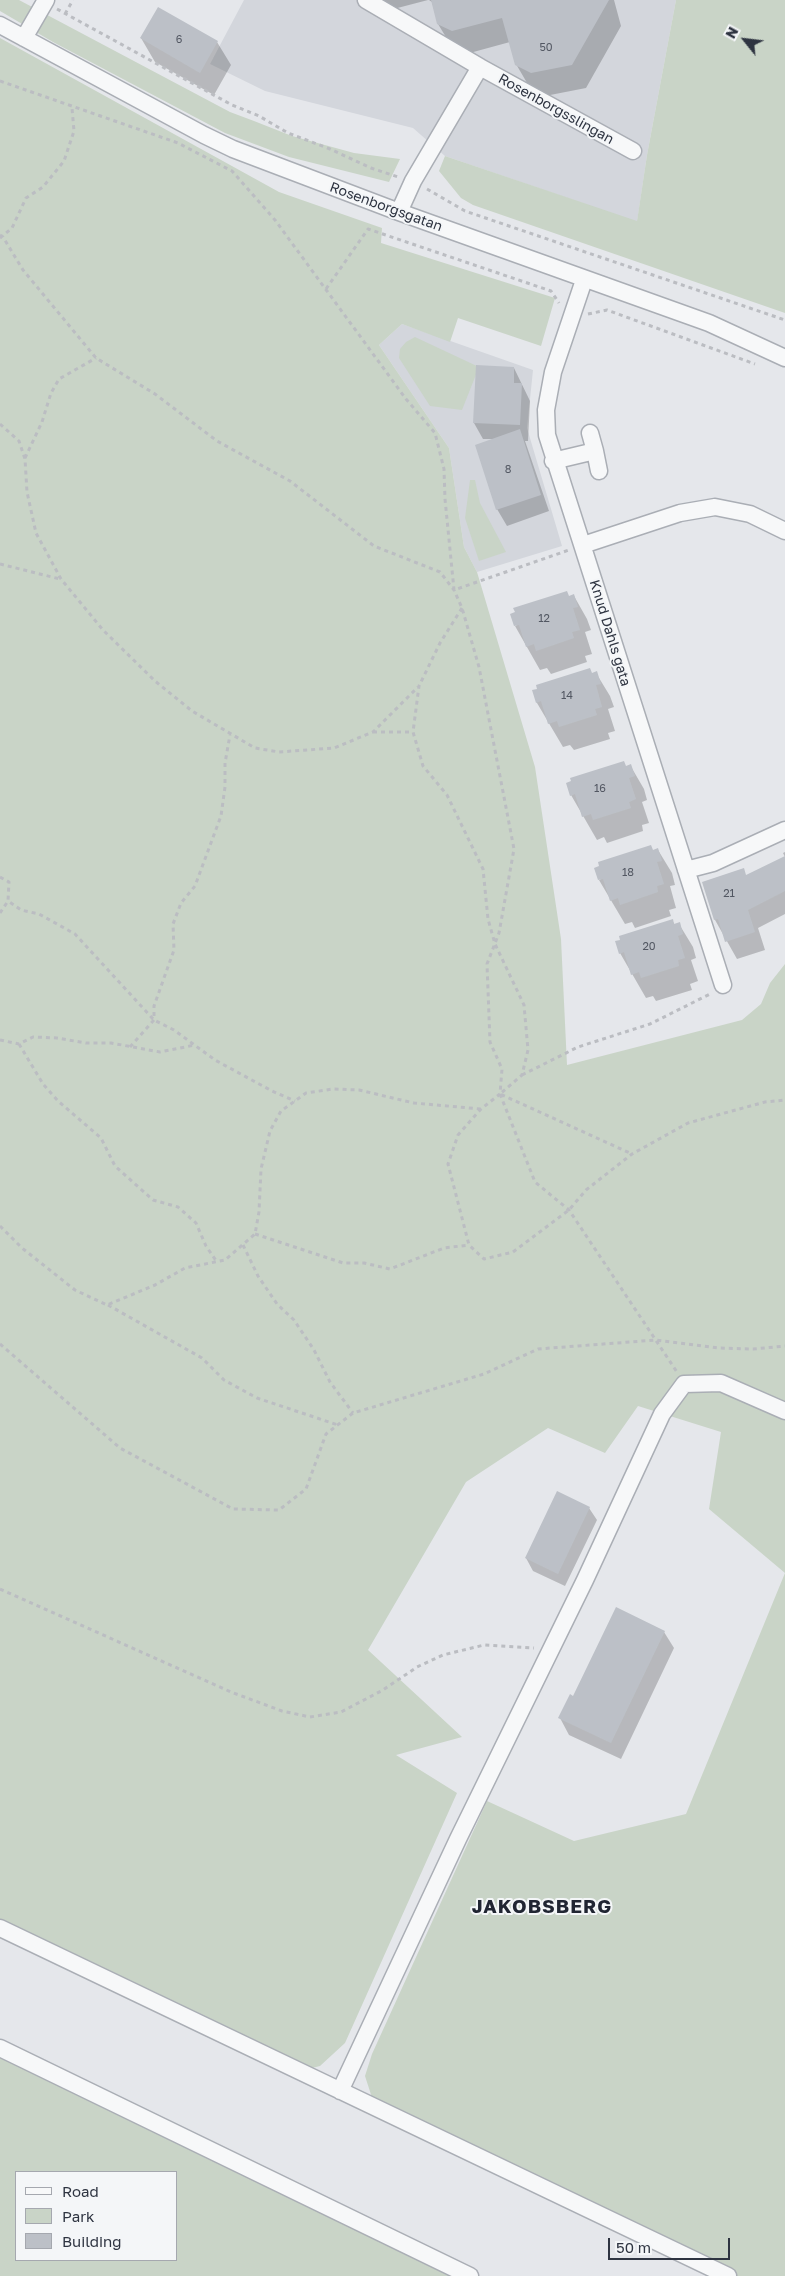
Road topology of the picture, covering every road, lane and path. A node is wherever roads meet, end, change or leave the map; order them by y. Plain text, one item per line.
1 (46, 0) edge
2 (73, 0) edge
3 (366, 0) edge
4 (65, 14) dead end
5 (0, 25) edge
6 (24, 38) junction
7 (480, 67) junction
8 (0, 82) edge
9 (72, 108) junction
10 (633, 151) dead end
11 (399, 212) junction
12 (1, 237) edge
13 (584, 280) junction
14 (326, 289) junction
15 (575, 309) junction
16 (96, 358) junction
17 (785, 358) edge
18 (763, 367) dead end
19 (0, 424) edge
20 (590, 433) dead end
21 (595, 451) junction
22 (25, 459) junction
23 (553, 461) junction
24 (599, 471) dead end
25 (785, 531) edge
26 (583, 545) junction
27 (0, 564) edge
28 (61, 579) junction
29 (454, 590) junction
30 (462, 608) junction
31 (419, 686) junction
32 (373, 732) junction
33 (413, 732) junction
34 (230, 735) junction
35 (785, 830) edge
36 (686, 870) junction
37 (0, 877) edge
38 (8, 901) junction
39 (0, 912) edge
40 (495, 944) junction
41 (723, 985) joint
42 (154, 1020) junction
43 (0, 1040) edge
44 (19, 1044) junction
45 (196, 1045) junction
46 (130, 1047) junction
47 (522, 1075) junction
48 (500, 1094) junction
49 (785, 1100) edge
50 (295, 1101) junction
51 (481, 1109) junction
52 (632, 1154) junction
53 (570, 1210) junction
54 (0, 1226) edge
55 (256, 1234) junction
56 (243, 1245) junction
57 (469, 1245) junction
58 (217, 1262) junction
59 (107, 1305) junction
60 (656, 1340) junction
61 (0, 1344) edge
62 (785, 1346) edge
63 (684, 1384) junction
64 (785, 1411) edge
65 (353, 1413) junction
66 (338, 1425) junction
67 (0, 1589) edge
68 (551, 1649) junction
69 (0, 1928) edge
70 (0, 2048) edge
71 (340, 2090) junction
72 (470, 2276) edge
73 (728, 2276) edge

1 - 6 street
2 - 4 path
3 - 7 street, Rosenborgsslingan
5 - 6 street, Rosenborgsgatan
6 - 11 street, Rosenborgsgatan
7 - 10 street, Rosenborgsslingan
7 - 11 street
8 - 9 path
9 - 12 path
9 - 14 path
11 - 13 street, Rosenborgsgatan
12 - 16 path
13 - 15 street, Knud Dahls gata
13 - 17 street, Rosenborgsgatan
14 - 15 path
14 - 29 path
15 - 18 path
15 - 23 street, Knud Dahls gata
16 - 22 path
16 - 29 path
19 - 22 path
20 - 21 street
21 - 23 street
21 - 24 street
22 - 28 path
23 - 26 street, Knud Dahls gata
25 - 26 street
26 - 29 path
26 - 36 street, Knud Dahls gata
27 - 28 path
28 - 34 path
29 - 30 path
30 - 31 path
30 - 40 path
31 - 32 path
31 - 33 path
32 - 33 path
32 - 34 path
33 - 40 path
34 - 42 path
35 - 36 street
36 - 41 street, Knud Dahls gata
37 - 38 path
38 - 39 path
38 - 42 path
40 - 47 path
40 - 48 path
41 - 47 path
42 - 45 path
42 - 46 path
43 - 44 path
44 - 46 path
44 - 58 path
45 - 46 path
45 - 50 path
47 - 48 path
48 - 51 path
48 - 52 path
48 - 53 path
49 - 52 path
50 - 51 path
50 - 55 path
51 - 57 path
52 - 53 path
53 - 57 path
53 - 60 path
54 - 59 path
55 - 56 path
55 - 57 path
56 - 58 path
56 - 65 path
58 - 59 path
59 - 66 path
60 - 62 path
60 - 63 path
60 - 65 path
61 - 66 path
63 - 64 street
63 - 68 street
65 - 66 path
67 - 68 path
68 - 71 street
69 - 71 street
70 - 72 street
71 - 73 street

